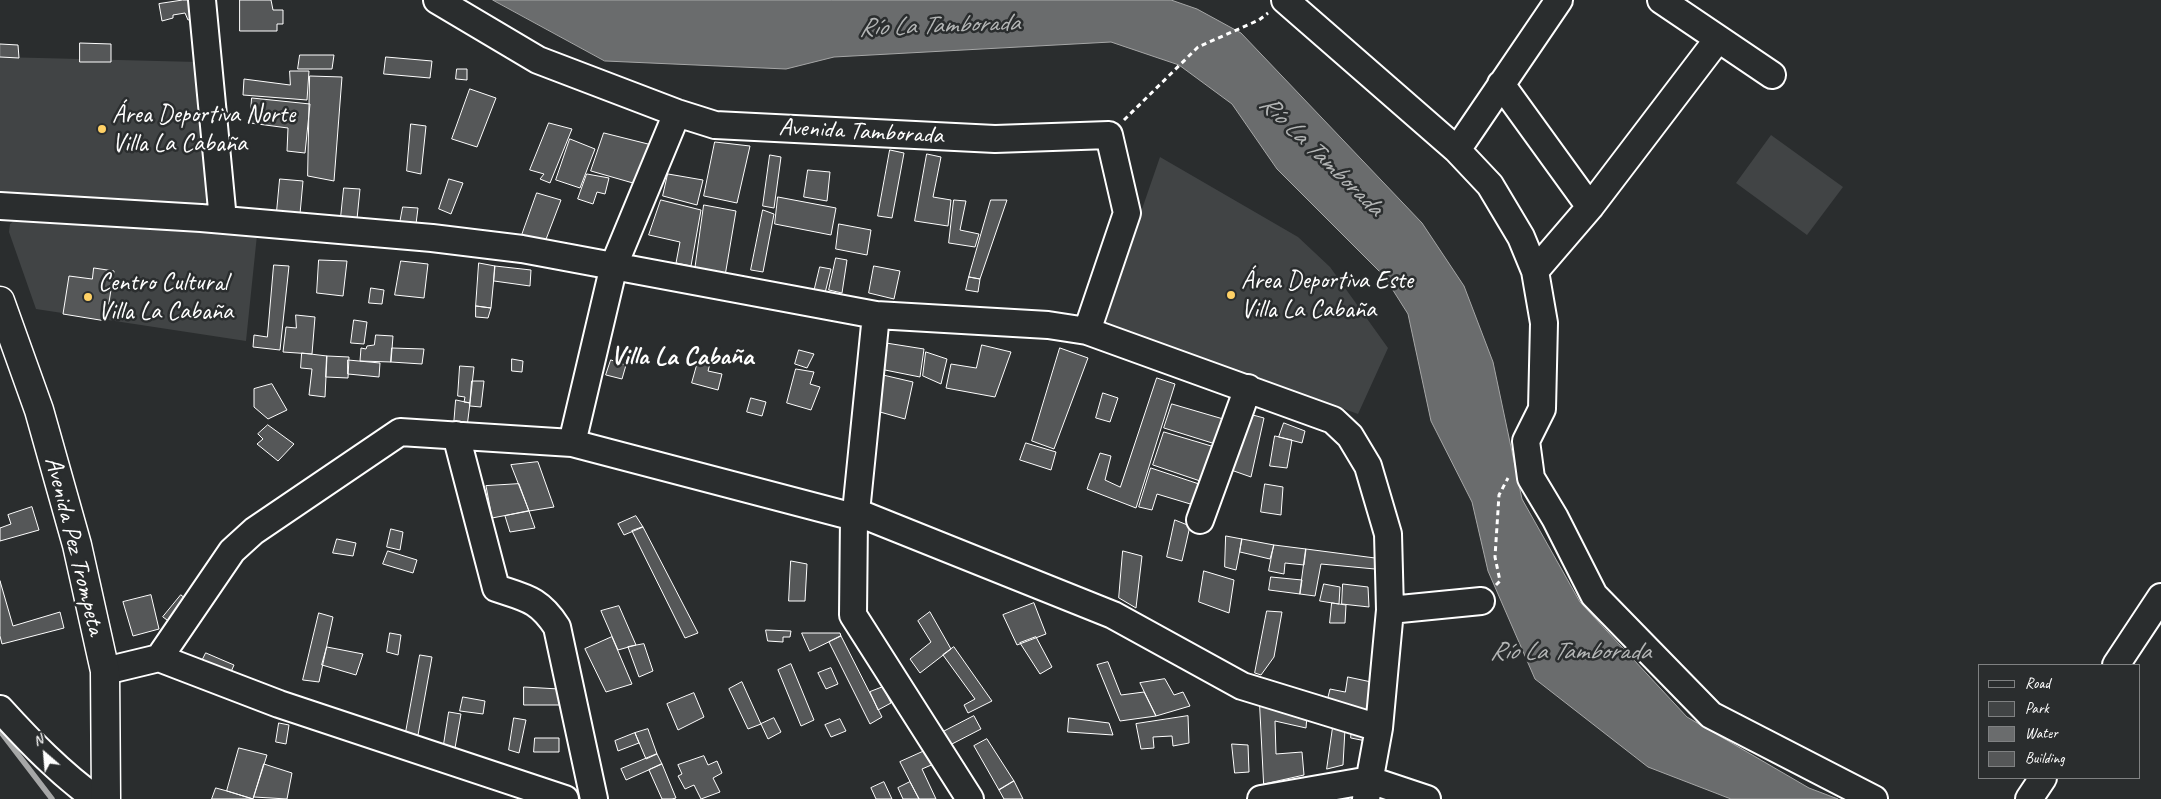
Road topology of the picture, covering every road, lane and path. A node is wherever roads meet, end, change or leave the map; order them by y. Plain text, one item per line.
1 (202, 0) edge
2 (437, 0) edge
3 (1284, 0) edge
4 (1559, 0) edge
5 (1661, 0) edge
6 (1718, 39) junction
7 (1772, 75) dead end
8 (1501, 84) junction
9 (677, 113) junction
10 (1109, 135) junction
11 (1457, 150) junction
12 (0, 206) edge
13 (1590, 207) junction
14 (223, 220) junction
15 (614, 266) junction
16 (1535, 271) junction
17 (0, 301) edge
18 (876, 315) junction
19 (1087, 331) junction
20 (1248, 388) junction
21 (456, 435) junction
22 (572, 444) junction
23 (1511, 472) dead end
24 (855, 514) junction
25 (1200, 520) dead end
26 (2161, 597) edge
27 (1481, 602) joint
28 (1390, 610) junction
29 (159, 658) junction
30 (2117, 664) edge
31 (105, 671) junction
32 (0, 709) edge
33 (1379, 728) junction
34 (2042, 779) edge
35 (1368, 789) edge
36 (96, 799) edge
37 (106, 799) edge
38 (565, 799) edge
39 (594, 799) edge
40 (970, 799) edge
41 (1261, 799) edge
42 (1427, 799) edge
43 (1874, 799) edge
44 (2029, 799) edge

1 - 14 street
2 - 9 street, Avenida Tamborada
3 - 10 path
3 - 11 street
4 - 8 street
5 - 6 street
6 - 7 street
6 - 13 street
8 - 11 street
8 - 13 street
9 - 10 street, Avenida Tamborada
9 - 15 street
10 - 19 street
11 - 16 street
12 - 14 street
13 - 16 street
14 - 15 street
15 - 18 street
15 - 22 street
16 - 43 street
17 - 31 main road, Avenida Pez Trompeta
18 - 19 street
18 - 24 street
19 - 20 street
20 - 25 street
20 - 28 street
21 - 22 street
21 - 29 street
21 - 39 street
22 - 24 street
23 - 27 path
24 - 33 street
24 - 40 street
26 - 30 street
27 - 28 street
28 - 33 street
29 - 31 street
29 - 38 street
31 - 37 main road, Avenida Pez Trompeta
32 - 36 street
33 - 35 street
34 - 44 street
35 - 41 street
35 - 42 street

